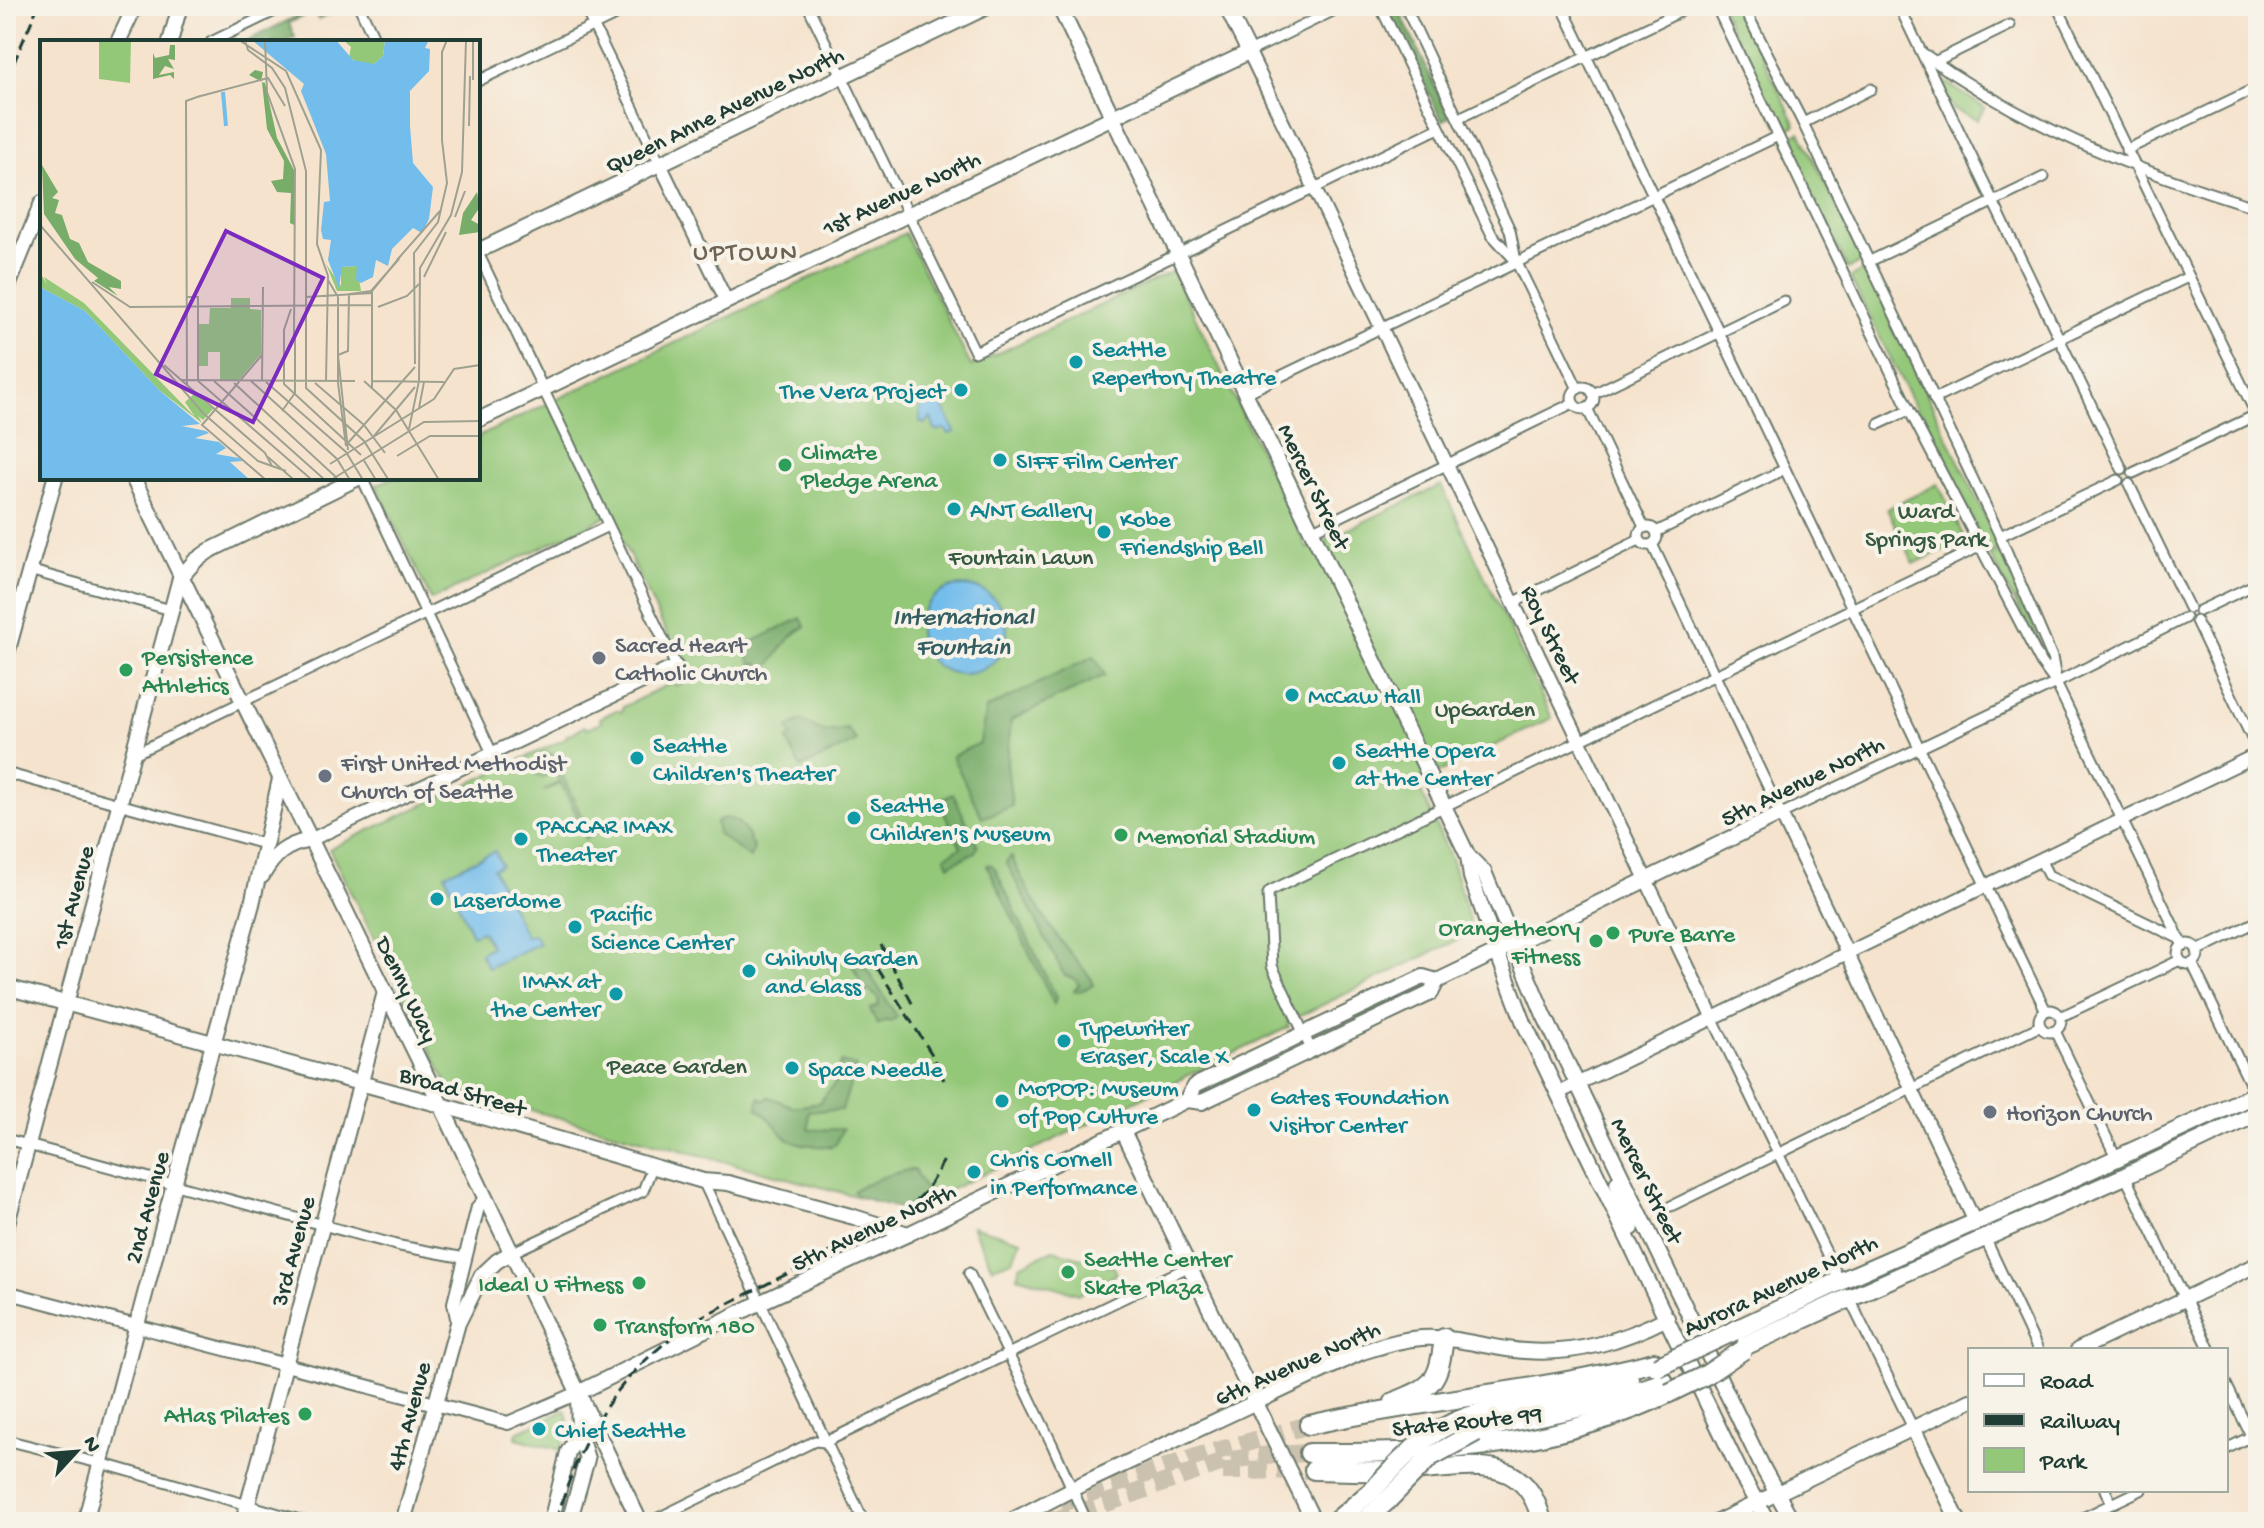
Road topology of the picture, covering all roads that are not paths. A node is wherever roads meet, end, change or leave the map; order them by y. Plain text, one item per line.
1 (135, 6) edge
2 (180, 6) edge
3 (285, 6) edge
4 (359, 6) edge
5 (584, 6) edge
6 (634, 6) edge
7 (808, 6) edge
8 (989, 6) edge
9 (1059, 6) edge
10 (1226, 6) edge
11 (1343, 6) edge
12 (1380, 6) edge
13 (1405, 6) edge
14 (1562, 6) edge
15 (1692, 6) edge
16 (1716, 6) edge
17 (1743, 6) edge
18 (1899, 6) edge
19 (2057, 6) edge
20 (593, 25) junction
21 (2010, 25) dead end
22 (119, 40) edge
23 (171, 40) edge
24 (215, 40) edge
25 (375, 40) edge
26 (1249, 52) junction
27 (1921, 52) junction
28 (1586, 56) junction
29 (1934, 62) junction
30 (842, 77) junction
31 (480, 80) edge
32 (2258, 87) edge
33 (1871, 89) dead end
34 (1113, 117) junction
35 (1459, 118) junction
36 (1803, 123) junction
37 (1439, 128) junction
38 (1776, 137) junction
39 (2126, 150) junction
40 (660, 164) junction
41 (2133, 166) junction
42 (2044, 177) dead end
43 (1313, 187) junction
44 (1654, 194) junction
45 (1994, 201) junction
46 (40, 208) edge
47 (2258, 208) edge
48 (908, 214) junction
49 (480, 251) edge
50 (1178, 254) junction
51 (480, 256) edge
52 (1516, 261) junction
53 (1868, 262) junction
54 (2188, 277) junction
55 (6, 291) edge
56 (726, 300) junction
57 (1784, 301) dead end
58 (1380, 327) junction
59 (1719, 332) junction
60 (2060, 339) junction
61 (542, 388) junction
62 (1578, 389) junction
63 (1246, 393) junction
64 (1593, 394) junction
65 (1934, 399) junction
66 (1573, 403) junction
67 (1587, 408) junction
68 (1909, 410) junction
69 (2257, 416) edge
70 (480, 419) edge
71 (1879, 424) dead end
72 (1446, 464) junction
73 (1785, 469) junction
74 (2122, 469) junction
75 (2133, 473) junction
76 (54, 480) edge
77 (134, 480) edge
78 (356, 480) edge
79 (361, 480) edge
80 (2118, 480) junction
81 (2129, 484) junction
82 (608, 526) junction
83 (1644, 527) junction
84 (1313, 530) junction
85 (1656, 532) junction
86 (2000, 536) junction
87 (1639, 540) junction
88 (1652, 544) junction
89 (1979, 547) junction
90 (29, 570) junction
91 (180, 578) junction
92 (2258, 583) edge
93 (1513, 603) junction
94 (1852, 609) junction
95 (171, 610) junction
96 (426, 614) junction
97 (2192, 614) junction
98 (6, 657) edge
99 (676, 666) joint
100 (1714, 675) junction
101 (2056, 683) junction
102 (243, 703) junction
103 (1578, 740) junction
104 (1919, 749) junction
105 (2258, 752) edge
106 (492, 753) junction
107 (132, 755) junction
108 (6, 773) edge
109 (280, 779) junction
110 (120, 804) junction
111 (1445, 807) junction
112 (1781, 814) junction
113 (2123, 819) junction
114 (310, 840) junction
115 (264, 844) junction
116 (1468, 856) junction
117 (2040, 859) junction
118 (1645, 880) junction
119 (1985, 886) junction
120 (252, 904) junction
121 (2258, 921) edge
122 (2182, 942) junction
123 (1514, 944) junction
124 (2197, 951) junction
125 (1497, 952) junction
126 (1847, 953) junction
127 (2180, 960) junction
128 (2192, 963) junction
129 (1437, 981) junction
130 (6, 987) edge
131 (385, 992) junction
132 (67, 1003) junction
133 (2046, 1011) junction
134 (2060, 1017) junction
135 (1713, 1019) junction
136 (2040, 1026) junction
137 (2055, 1031) junction
138 (1304, 1034) junction
139 (214, 1043) junction
140 (1311, 1049) junction
141 (360, 1083) junction
142 (1577, 1084) junction
143 (1912, 1088) junction
144 (1558, 1093) junction
145 (2256, 1094) edge
146 (1187, 1100) junction
147 (441, 1105) junction
148 (2258, 1113) edge
149 (1123, 1131) junction
150 (6, 1139) edge
151 (28, 1145) junction
152 (1609, 1149) junction
153 (1779, 1155) junction
154 (2117, 1159) junction
155 (652, 1167) junction
156 (2125, 1176) junction
157 (703, 1181) junction
158 (174, 1184) junction
159 (485, 1199) junction
160 (1671, 1206) dead end
161 (1975, 1222) junction
162 (322, 1224) junction
163 (6, 1227) edge
164 (908, 1234) junction
165 (1985, 1238) junction
166 (511, 1253) junction
167 (465, 1258) junction
168 (2258, 1264) edge
169 (1188, 1267) junction
170 (969, 1273) dead end
171 (1840, 1281) junction
172 (6, 1292) edge
173 (1849, 1298) junction
174 (2185, 1299) junction
175 (759, 1303) junction
176 (1667, 1318) junction
177 (458, 1323) junction
178 (137, 1326) junction
179 (1444, 1338) junction
180 (1743, 1343) junction
181 (2037, 1348) edge
182 (2082, 1348) edge
183 (2209, 1348) edge
184 (1693, 1350) joint
185 (1009, 1354) junction
186 (285, 1364) junction
187 (1661, 1376) junction
188 (2228, 1388) edge
189 (578, 1393) junction
190 (1968, 1402) edge
191 (434, 1403) junction
192 (1257, 1403) junction
193 (1366, 1413) junction
194 (1309, 1425) tunnel mouth
195 (1913, 1428) junction
196 (579, 1433) junction
197 (2255, 1435) edge
198 (6, 1440) edge
199 (825, 1442) junction
200 (2228, 1448) edge
201 (2258, 1450) edge
202 (101, 1464) junction
203 (1073, 1490) junction
204 (2106, 1492) edge
205 (2137, 1492) edge
206 (1776, 1493) junction
207 (1381, 1495) junction
208 (1757, 1503) junction
209 (2112, 1504) junction
210 (248, 1505) junction
211 (85, 1522) edge
212 (243, 1522) edge
213 (307, 1522) edge
214 (403, 1522) edge
215 (551, 1522) edge
216 (569, 1522) edge
217 (640, 1522) edge
218 (650, 1522) edge
219 (864, 1522) edge
220 (1009, 1522) edge
221 (1087, 1522) edge
222 (1314, 1522) edge
223 (1335, 1522) edge
224 (1363, 1522) edge
225 (1542, 1522) edge
226 (1717, 1522) edge
227 (1768, 1522) edge
228 (1793, 1522) edge
229 (1959, 1522) edge
230 (2074, 1522) edge

1 - 22 main road
2 - 23 main road
3 - 24 street
4 - 25 street
5 - 20 street
6 - 20 street
7 - 30 street
8 - 30 main road, Queen Anne Avenue North
9 - 34 main road, Mercer Street
10 - 26 main road, Roy Street
11 - 26 street, 1st Avenue North
12 - 37 street
13 - 35 street
14 - 28 street
15 - 28 street
16 - 38 street
17 - 36 street
18 - 27 street
19 - 39 street
20 - 31 street
20 - 40 street
21 - 29 street
26 - 34 main road, 1st Avenue North
26 - 43 street, Roy Street
27 - 29 street
27 - 45 street
28 - 35 street
28 - 44 street
29 - 41 street
30 - 40 main road, Queen Anne Avenue North
30 - 48 street
32 - 39 street
33 - 36 street
34 - 48 main road, 1st Avenue North
34 - 50 main road, Mercer Street
35 - 52 street
36 - 53 street
37 - 43 street
37 - 52 street
38 - 44 street
38 - 68 street
39 - 41 street
40 - 49 main road, Queen Anne Avenue North
40 - 56 street
41 - 47 street
41 - 54 street
42 - 45 street
43 - 50 street
43 - 58 street, Roy Street
44 - 52 street
44 - 59 street
45 - 53 street
45 - 60 street
46 - 55 main road
48 - 50 street
48 - 56 main road, 1st Avenue North
50 - 63 main road, Mercer Street
51 - 61 street
52 - 58 street
52 - 62 street
53 - 65 street
54 - 60 street
54 - 69 street
56 - 61 main road, 1st Avenue North
57 - 59 street
58 - 63 street
58 - 72 street, Roy Street
59 - 64 street
59 - 73 street
60 - 65 street
60 - 74 street
61 - 70 main road, 1st Avenue North
61 - 82 street
62 - 64 street
62 - 66 street
63 - 84 main road, Mercer Street
64 - 67 street
65 - 86 street
66 - 67 street
66 - 72 street
67 - 83 street
68 - 71 street
68 - 89 street
69 - 75 street
72 - 84 street
72 - 93 street, Roy Street
73 - 85 street
73 - 94 street
74 - 75 street
74 - 80 street
75 - 81 street
76 - 90 main road
77 - 91 main road, Denny Way
78 - 91 main road
79 - 96 street
80 - 81 street
80 - 86 street
81 - 97 street
82 - 96 street
82 - 99 street
83 - 85 street
83 - 87 street
84 - 111 main road, Mercer Street
85 - 88 street
86 - 101 street
87 - 88 street
87 - 93 street
88 - 100 street
89 - 94 street
89 - 101 street
90 - 95 street
90 - 98 main road
91 - 95 main road, 1st Avenue
91 - 102 main road, Denny Way
92 - 97 street, 5th Avenue North
93 - 103 street, Roy Street
94 - 100 street
94 - 104 street
95 - 107 main road, 1st Avenue
96 - 102 street
96 - 106 street
97 - 101 street, 5th Avenue North
97 - 105 street
99 - 106 street
100 - 103 street
100 - 112 street
101 - 104 street, 5th Avenue North
101 - 113 street
102 - 107 street
102 - 109 main road, Denny Way
103 - 111 street
103 - 118 street, Roy Street
104 - 112 street, 5th Avenue North
104 - 119 street
105 - 113 street
106 - 114 street
107 - 110 main road, 1st Avenue
108 - 110 street
109 - 114 main road, Denny Way
109 - 115 main road, 2nd Avenue
110 - 115 street
110 - 132 main road, 1st Avenue
111 - 116 main road, Mercer Street
111 - 138 street
112 - 118 main road, 5th Avenue North
112 - 126 street
113 - 117 street
113 - 122 street
114 - 120 main road, 2nd Avenue
114 - 131 main road, Denny Way
115 - 120 main road, 2nd Avenue
116 - 123 main road, Mercer Street
116 - 125 main road, Mercer Street
117 - 119 street
117 - 122 street
118 - 123 main road, 5th Avenue North
118 - 135 street, Roy Street
119 - 126 street
119 - 133 street
120 - 139 main road, 2nd Avenue
121 - 124 street
122 - 124 street
122 - 127 street
123 - 125 main road, 5th Avenue North
123 - 142 main road, Mercer Street
124 - 128 street
125 - 129 main road, 5th Avenue North
125 - 144 main road, Mercer Street
126 - 135 street
126 - 143 street
127 - 128 street
127 - 134 street
128 - 145 street
129 - 138 main road, 5th Avenue North
129 - 140 main road, 5th Avenue North
130 - 132 main road, Broad Street
131 - 141 main road, 3rd Avenue
131 - 147 main road, Denny Way
132 - 139 main road, Broad Street
132 - 151 main road, 1st Avenue
133 - 134 street
133 - 136 street
134 - 137 street
135 - 142 street
135 - 153 street, Roy Street
136 - 137 street
136 - 143 street
137 - 154 street
138 - 140 street
138 - 146 main road, 5th Avenue North
139 - 141 main road, Broad Street
139 - 158 main road, 2nd Avenue
140 - 146 main road, 5th Avenue North
141 - 147 main road, Broad Street
141 - 162 main road, 3rd Avenue
142 - 144 street
142 - 152 main road, Mercer Street
143 - 153 street
143 - 161 street
144 - 176 main road, Mercer Street
145 - 154 highway, Aurora Avenue North
146 - 149 main road, 5th Avenue North
147 - 155 main road, Broad Street
147 - 159 main road, Denny Way
148 - 156 highway, Aurora Avenue North
149 - 164 main road, 5th Avenue North
149 - 169 main road
150 - 151 street
151 - 158 street
151 - 163 main road, 1st Avenue
152 - 176 main road
152 - 206 main road, Mercer Street
153 - 160 street
153 - 171 street, Roy Street
154 - 161 highway, Aurora Avenue North
155 - 157 main road, Broad Street
155 - 166 street
156 - 165 highway, Aurora Avenue North
156 - 174 street
157 - 164 main road, Broad Street
157 - 175 street
158 - 162 street
158 - 178 main road, 2nd Avenue
159 - 166 main road, Denny Way
159 - 167 street, 4th Avenue
161 - 171 highway, Aurora Avenue North
162 - 167 street
162 - 186 main road, 3rd Avenue
164 - 175 main road, 5th Avenue North
165 - 173 highway, Aurora Avenue North
165 - 181 street
166 - 177 main road, 4th Avenue
166 - 189 main road, Denny Way
167 - 177 street, 4th Avenue
168 - 174 main road
169 - 185 street
169 - 192 main road
170 - 185 street
171 - 180 highway, Aurora Avenue North
172 - 178 street
173 - 180 highway, Aurora Avenue North
173 - 195 street
174 - 182 main road
174 - 183 street
175 - 189 main road, 5th Avenue North
175 - 199 street
176 - 179 main road, 6th Avenue North
176 - 208 main road, Mercer Street
177 - 191 main road, 4th Avenue
178 - 186 street
178 - 202 main road, 2nd Avenue
179 - 192 main road, 6th Avenue North
179 - 193 highway
180 - 184 highway, Aurora Avenue North, bridge
180 - 187 highway, Aurora Avenue North
184 - 187 highway, State Route 99, bridge
185 - 199 street
185 - 203 street
186 - 191 street
186 - 210 main road, 3rd Avenue
187 - 193 highway, State Route 99
187 - 207 highway, Aurora Avenue North, bridge
187 - 225 highway, State Route 99
188 - 197 street
189 - 191 street
189 - 196 main road
189 - 217 main road, Denny Way
190 - 195 main road
191 - 214 main road, 4th Avenue
192 - 203 main road, 6th Avenue North
192 - 222 main road
193 - 194 highway, State Route 99
195 - 206 main road
195 - 229 main road
196 - 215 main road
196 - 216 main road
197 - 200 street
197 - 201 street
198 - 202 street
199 - 218 street
199 - 219 street
202 - 210 street
202 - 211 main road, 2nd Avenue
203 - 220 main road, 6th Avenue North
203 - 221 street
204 - 209 street
205 - 209 street
206 - 208 main road
206 - 228 main road, Mercer Street
207 - 223 highway, Aurora Avenue North
207 - 224 highway, Aurora Avenue North
208 - 226 main road
208 - 227 main road, Mercer Street
209 - 230 street
210 - 212 main road, 3rd Avenue
210 - 213 street

